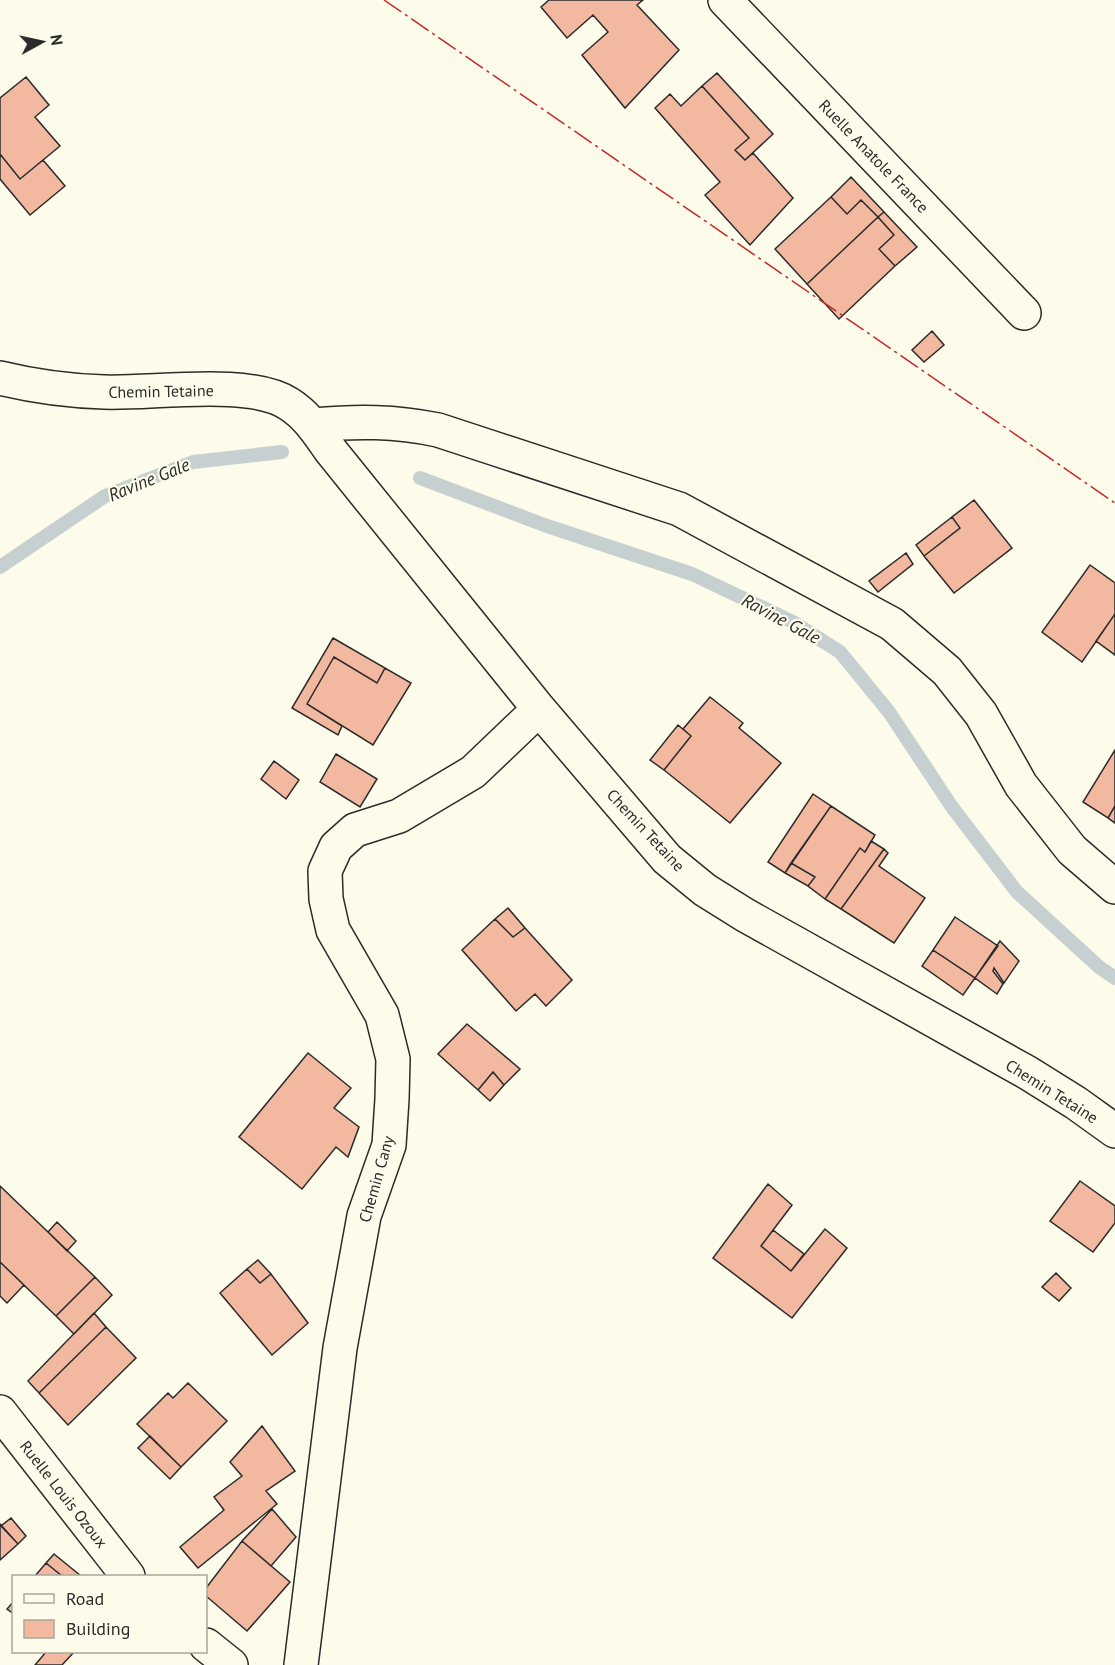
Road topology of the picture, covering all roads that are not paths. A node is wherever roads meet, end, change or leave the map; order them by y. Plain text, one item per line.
1 (725, 0) edge
2 (1024, 313) dead end
3 (0, 378) edge
4 (313, 425) junction
5 (539, 710) junction
6 (1115, 887) edge
7 (1115, 1131) edge
8 (0, 1412) edge
9 (127, 1575) edge
10 (207, 1646) edge
11 (231, 1665) edge
12 (301, 1665) edge

1 - 2 street, Ruelle Anatole France
3 - 4 street, Chemin Tetaine
4 - 5 street, Chemin Tetaine
4 - 6 street
5 - 7 street, Chemin Tetaine
5 - 12 street, Chemin Cany
8 - 9 street, Ruelle Louis Ozoux
10 - 11 street

